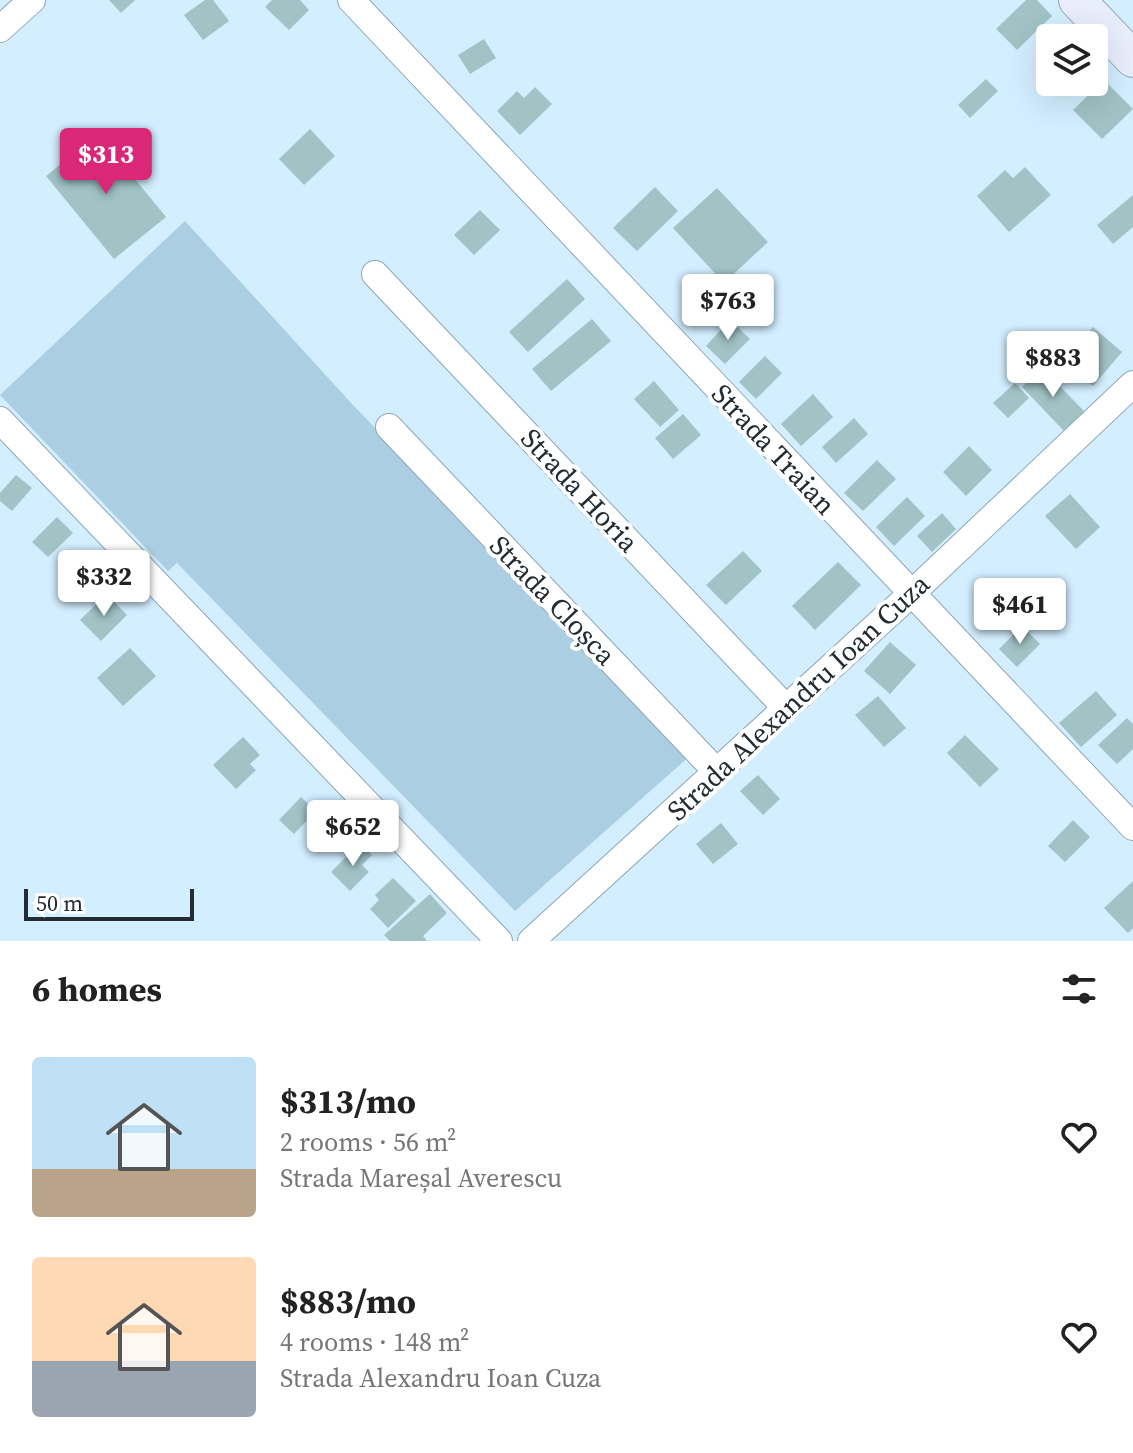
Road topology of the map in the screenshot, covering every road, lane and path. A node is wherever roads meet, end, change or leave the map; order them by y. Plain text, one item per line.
1 (32, 0) edge
2 (351, 0) edge
3 (1077, 0) edge
4 (0, 29) edge
5 (1133, 59) edge
6 (375, 274) dead end
7 (1133, 384) edge
8 (0, 420) edge
9 (389, 427) dead end
10 (911, 594) junction
11 (785, 707) junction
12 (717, 772) junction
13 (1133, 827) edge
14 (499, 941) edge
15 (531, 941) edge

1 - 4 street
2 - 10 street, Strada Traian
3 - 5 main road
6 - 11 street, Strada Horia
7 - 10 street, Strada Alexandru Ioan Cuza
8 - 14 street
9 - 12 street, Strada Cloșca
10 - 11 street, Strada Alexandru Ioan Cuza
10 - 13 street, Strada Traian
11 - 12 street, Strada Alexandru Ioan Cuza
12 - 15 street, Strada Alexandru Ioan Cuza

